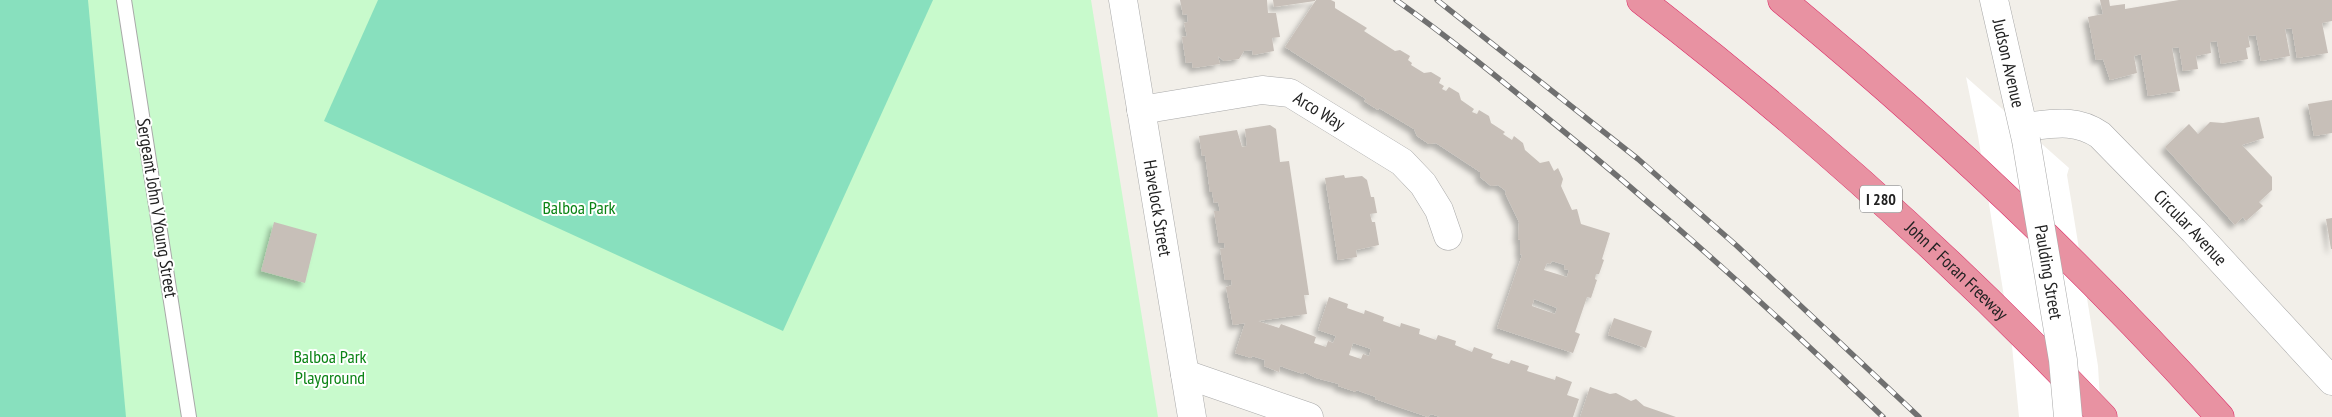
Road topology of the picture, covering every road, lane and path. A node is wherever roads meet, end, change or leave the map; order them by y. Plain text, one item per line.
1 (124, 0) edge
2 (1123, 0) edge
3 (1641, 0) edge
4 (1782, 0) edge
5 (1994, 0) edge
6 (1141, 110) junction
7 (2025, 134) junction
8 (1448, 236) dead end
9 (1185, 374) junction
10 (2332, 380) edge
11 (189, 417) edge
12 (1192, 417) edge
13 (1309, 417) edge
14 (2068, 417) edge
15 (2103, 417) edge
16 (2220, 417) edge

1 - 11 lane, Sergeant John V Young Street
2 - 6 street, Havelock Street
3 - 15 highway, John F Foran Freeway / I 280
4 - 16 highway
5 - 7 street, Judson Avenue
6 - 8 street, Arco Way
6 - 9 street, Havelock Street
7 - 10 street, Circular Avenue
7 - 14 street, Paulding Street, bridge
9 - 12 street, Havelock Street
9 - 13 street

